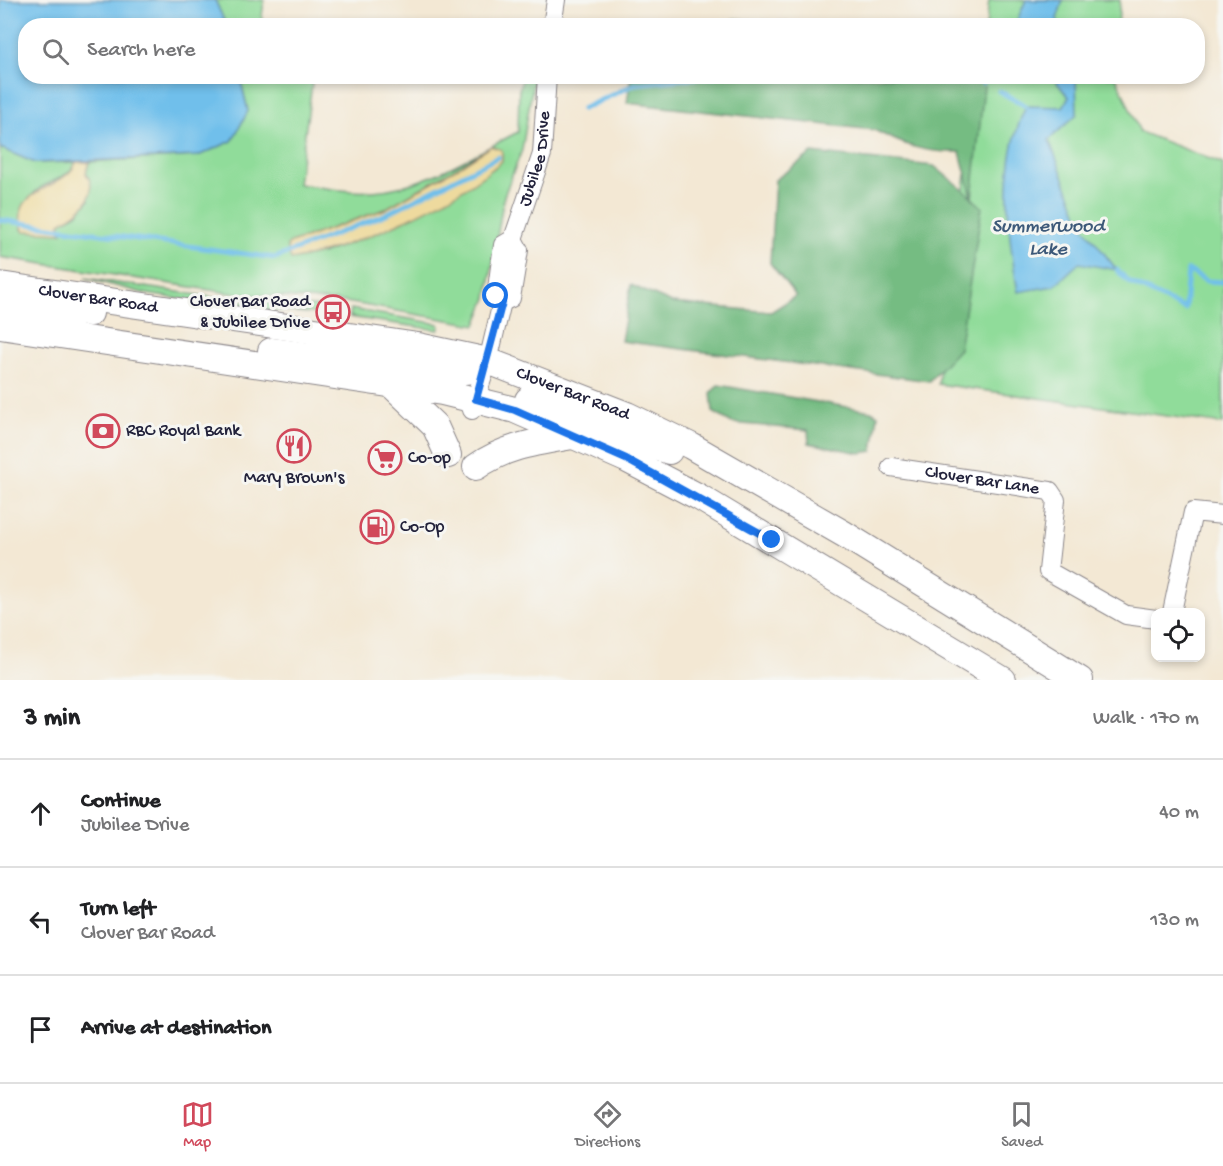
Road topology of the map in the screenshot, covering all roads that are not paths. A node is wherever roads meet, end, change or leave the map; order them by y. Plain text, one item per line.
1 (556, 0) edge
2 (553, 18) edge
3 (546, 84) edge
4 (0, 285) edge
5 (177, 310) junction
6 (2, 322) edge
7 (127, 347) junction
8 (488, 361) junction
9 (392, 385) junction
10 (474, 405) junction
11 (572, 436) junction
12 (448, 455) dead end
13 (476, 467) dead end
14 (891, 467) dead end
15 (748, 479) junction
16 (1223, 516) edge
17 (1173, 608) edge
18 (1151, 618) edge
19 (1003, 680) edge
20 (1080, 680) edge

1 - 2 street
3 - 8 street, Jubilee Drive
4 - 5 main road, Clover Bar Road
5 - 6 main road
5 - 8 main road, Clover Bar Road
6 - 7 main road, Clover Bar Road
7 - 8 main road
7 - 9 main road, Clover Bar Road
8 - 10 street
8 - 15 main road, Clover Bar Road
9 - 10 main road, Clover Bar Road
9 - 12 main road
10 - 11 main road, Clover Bar Road
10 - 15 main road
11 - 13 main road
11 - 19 main road, Clover Bar Road
14 - 18 street, Clover Bar Lane
15 - 20 main road, Clover Bar Road
16 - 17 street

